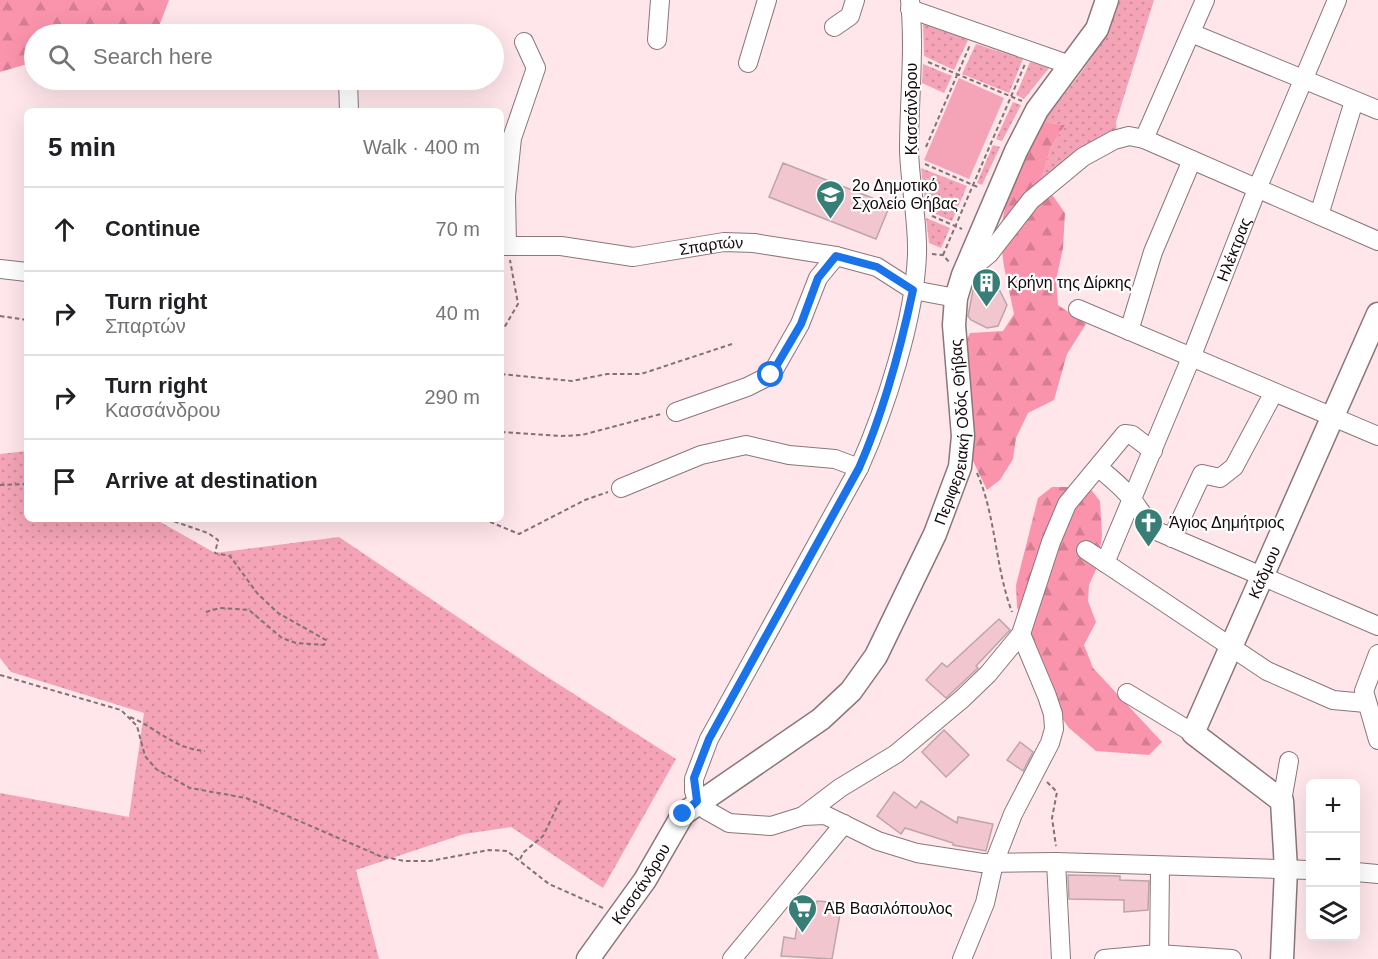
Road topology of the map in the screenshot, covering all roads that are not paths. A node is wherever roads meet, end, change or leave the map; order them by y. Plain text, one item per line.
1 (660, 0) edge
2 (767, 0) edge
3 (855, 0) edge
4 (1107, 0) edge
5 (1205, 0) edge
6 (1338, 0) edge
7 (910, 4) edge
8 (834, 27) dead end
9 (1191, 33) junction
10 (657, 40) dead end
11 (524, 42) dead end
12 (748, 63) dead end
13 (1070, 65) junction
14 (1304, 81) junction
15 (348, 90) edge
16 (1354, 101) junction
17 (349, 108) edge
18 (1378, 110) edge
19 (1144, 139) junction
20 (1192, 160) junction
21 (1257, 189) junction
22 (1319, 215) junction
23 (1378, 241) edge
24 (504, 246) edge
25 (836, 256) junction
26 (0, 269) edge
27 (24, 272) edge
28 (963, 275) junction
29 (913, 290) junction
30 (956, 298) junction
31 (1078, 309) dead end
32 (1378, 314) edge
33 (1129, 331) junction
34 (1191, 358) junction
35 (1273, 394) junction
36 (676, 412) road end
37 (1333, 417) junction
38 (1378, 436) edge
39 (1153, 451) junction
40 (859, 468) junction
41 (1099, 468) junction
42 (621, 488) road end
43 (1132, 499) junction
44 (1172, 538) junction
45 (1086, 550) dead end
46 (1105, 563) junction
47 (1264, 576) junction
48 (1378, 626) edge
49 (1021, 634) junction
50 (1230, 649) junction
51 (1378, 654) edge
52 (1127, 693) dead end
53 (1366, 703) junction
54 (1193, 733) junction
55 (1378, 740) edge
56 (1289, 761) dead end
57 (697, 801) junction
58 (1282, 801) junction
59 (803, 816) junction
60 (844, 824) junction
61 (1056, 856) junction
62 (994, 863) junction
63 (1160, 867) junction
64 (1286, 869) junction
65 (1306, 870) edge
66 (1360, 872) edge
67 (1378, 874) edge
68 (1159, 956) edge
69 (588, 959) edge
70 (732, 959) edge
71 (962, 959) edge
72 (1061, 959) edge
73 (1104, 959) edge
74 (1232, 959) edge
75 (1282, 959) edge

1 - 10 street
2 - 12 street
3 - 8 street
4 - 13 main road, Περιφερειακή Οδός Θήβας
5 - 9 street
6 - 14 street, Ηλέκτρας
7 - 13 street
7 - 29 street, Κασσάνδρου
9 - 14 street
9 - 19 street
11 - 24 street
13 - 28 main road, Περιφερειακή Οδός Θήβας
14 - 16 street
14 - 21 street, Ηλέκτρας
15 - 17 street
16 - 18 street
16 - 22 street
19 - 20 street
19 - 28 street
20 - 21 street
20 - 33 street
21 - 22 street
21 - 34 street, Ηλέκτρας
22 - 23 street
24 - 25 street, Σπαρτών
25 - 29 street, Σπαρτών
25 - 36 street
26 - 27 street
28 - 30 main road, Περιφερειακή Οδός Θήβας
29 - 30 street
29 - 40 street, Κασσάνδρου
30 - 57 main road, Περιφερειακή Οδός Θήβας
31 - 33 street
32 - 37 main road, Κάδμου
33 - 34 street
34 - 35 street
34 - 39 street, Ηλέκτρας
35 - 37 street
35 - 44 street
37 - 38 street
37 - 47 main road, Κάδμου
39 - 41 street
39 - 43 street, Ηλέκτρας
40 - 42 street
40 - 57 street, Κασσάνδρου
41 - 43 street
41 - 49 street
43 - 44 street
43 - 46 street, Ηλέκτρας
44 - 47 street
45 - 46 street
46 - 50 street
47 - 48 street
47 - 50 main road, Κάδμου
49 - 59 street
49 - 62 street
50 - 53 street
50 - 54 main road, Κάδμου
51 - 53 street
52 - 54 street
53 - 55 street
54 - 58 main road
56 - 58 street
57 - 59 street
57 - 69 main road, Κασσάνδρου
58 - 64 main road
59 - 60 street
60 - 62 street
60 - 70 street
61 - 62 street
61 - 63 street
61 - 72 street
62 - 71 street
63 - 64 street
63 - 68 street
64 - 65 street
64 - 75 main road
66 - 67 street
68 - 73 street
68 - 74 street

